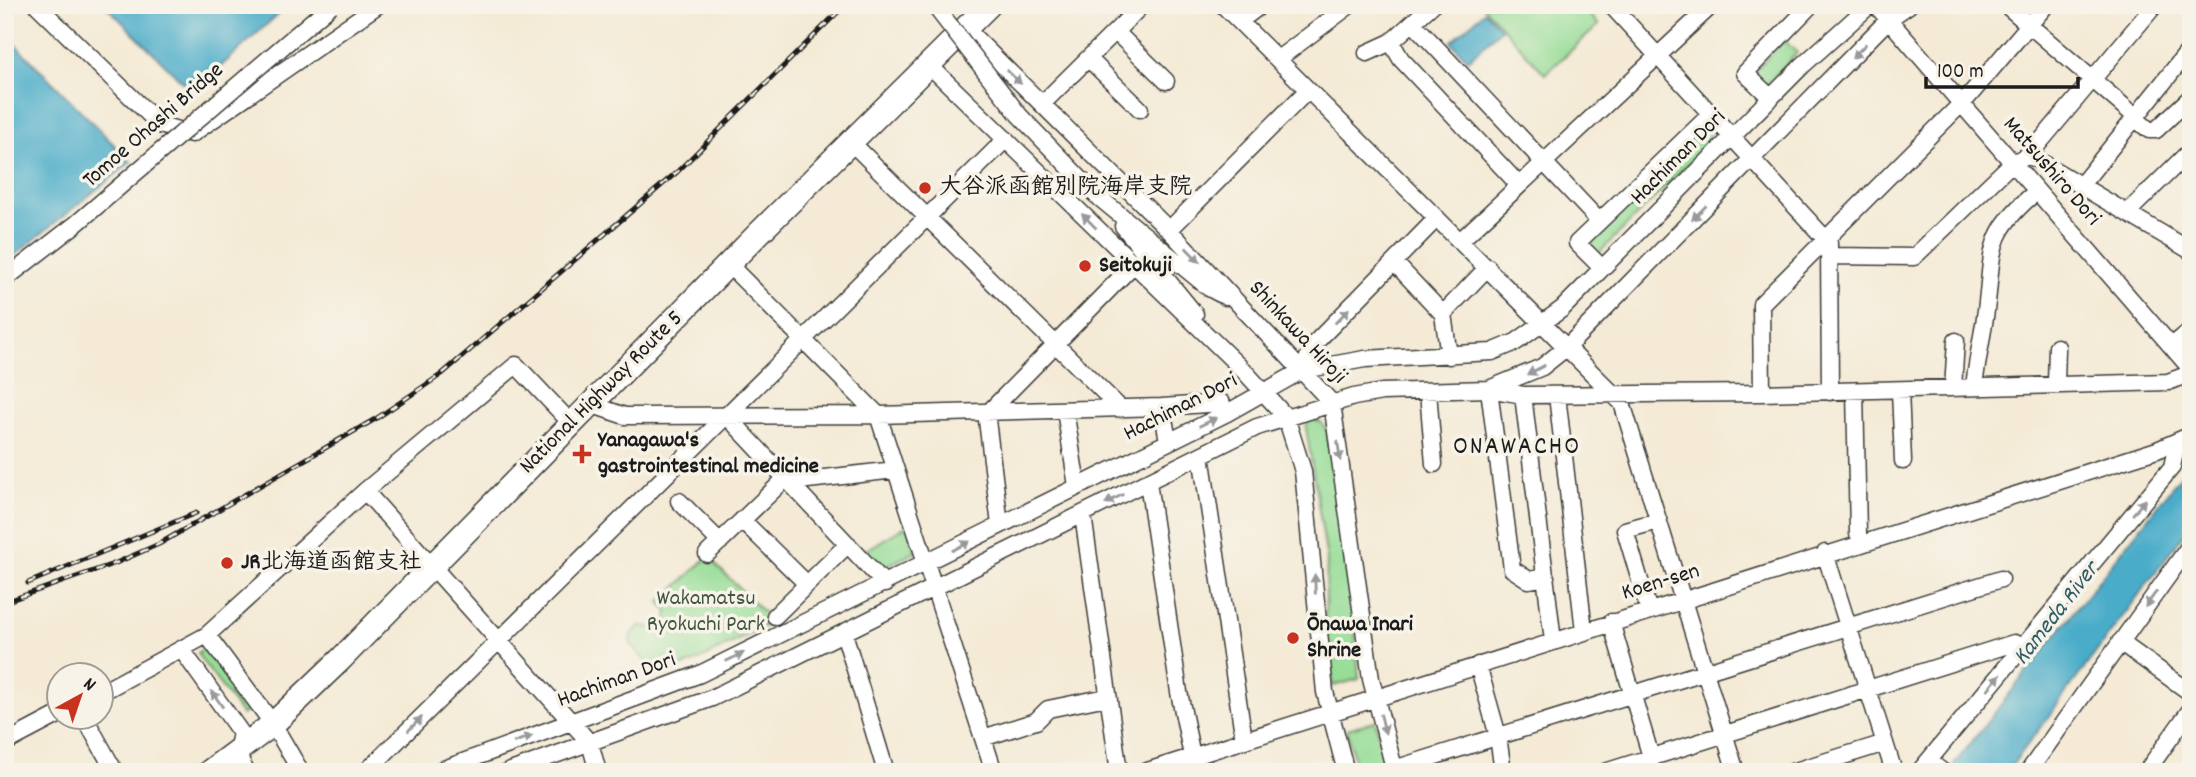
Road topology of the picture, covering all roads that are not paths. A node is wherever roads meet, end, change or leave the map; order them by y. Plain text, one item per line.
1 (331, 5) edge
2 (378, 5) edge
3 (934, 5) edge
4 (1142, 5) edge
5 (1223, 5) edge
6 (1261, 5) edge
7 (1350, 5) edge
8 (1432, 5) edge
9 (1713, 5) edge
10 (1811, 5) edge
11 (1870, 5) edge
12 (1877, 5) edge
13 (1909, 5) edge
14 (2006, 5) edge
15 (2046, 5) edge
16 (2155, 5) edge
17 (41, 6) edge
18 (1614, 6) edge
19 (974, 14) edge
20 (1889, 19) junction
21 (1240, 21) junction
22 (1413, 23) junction
23 (2029, 26) junction
24 (1116, 32) junction
25 (1391, 43) junction
26 (2191, 48) edge
27 (1367, 53) dead end
28 (1658, 56) junction
29 (1089, 59) junction
30 (1278, 60) junction
31 (929, 65) junction
32 (1166, 81) dead end
33 (2092, 81) junction
34 (1308, 90) junction
35 (2191, 97) edge
36 (1771, 98) junction
37 (1961, 103) junction
38 (1042, 104) junction
39 (1140, 109) dead end
40 (1711, 114) junction
41 (2136, 117) junction
42 (1732, 137) junction
43 (1006, 139) junction
44 (851, 142) junction
45 (2191, 150) edge
46 (2029, 155) junction
47 (1752, 160) junction
48 (1543, 163) junction
49 (2012, 163) junction
50 (1519, 185) junction
51 (2081, 186) junction
52 (1096, 195) junction
53 (2030, 197) dead end
54 (2127, 213) junction
55 (928, 218) junction
56 (1437, 218) junction
57 (1599, 221) junction
58 (1169, 230) junction
59 (2191, 231) edge
60 (1825, 239) junction
61 (1461, 240) junction
62 (2184, 247) edge
63 (1829, 256) junction
64 (1394, 262) junction
65 (729, 264) junction
66 (1133, 265) junction
67 (1488, 267) junction
68 (1602, 268) junction
69 (5, 279) edge
70 (1243, 307) junction
71 (1443, 314) junction
72 (1545, 324) junction
73 (2191, 330) edge
74 (1211, 338) junction
75 (803, 341) junction
76 (1956, 341) dead end
77 (1056, 344) junction
78 (1567, 346) junction
79 (2172, 346) junction
80 (2057, 347) dead end
81 (1449, 356) junction
82 (2191, 369) edge
83 (1303, 370) junction
84 (2056, 385) junction
85 (1953, 387) junction
86 (1974, 387) junction
87 (1489, 389) junction
88 (1263, 390) junction
89 (1900, 390) junction
90 (1428, 391) junction
91 (1855, 391) junction
92 (1830, 392) junction
93 (1762, 393) junction
94 (1523, 395) junction
95 (1557, 395) junction
96 (1615, 395) junction
97 (1222, 403) dead end
98 (1332, 403) junction
99 (590, 404) junction
100 (1162, 407) junction
101 (1121, 409) junction
102 (1065, 410) junction
103 (988, 412) junction
104 (878, 415) junction
105 (728, 417) junction
106 (1286, 417) junction
107 (571, 423) junction
108 (2184, 439) edge
109 (1168, 441) junction
110 (1201, 455) junction
111 (1902, 461) dead end
112 (1434, 464) dead end
113 (895, 470) junction
114 (788, 480) junction
115 (1148, 482) junction
116 (1077, 486) junction
117 (365, 491) junction
118 (679, 500) dead end
119 (1083, 515) junction
120 (743, 520) junction
121 (1658, 521) junction
122 (1000, 526) junction
123 (1858, 534) dead end
124 (720, 542) junction
125 (848, 544) junction
126 (2191, 544) edge
127 (707, 554) dead end
128 (1825, 554) junction
129 (926, 564) junction
130 (432, 565) junction
131 (1546, 577) junction
132 (2001, 579) dead end
133 (807, 584) junction
134 (885, 584) junction
135 (934, 588) junction
136 (1683, 600) junction
137 (1649, 611) junction
138 (775, 616) dead end
139 (1611, 622) junction
140 (1848, 626) junction
141 (1584, 631) junction
142 (844, 632) junction
143 (207, 635) junction
144 (499, 640) junction
145 (1553, 641) junction
146 (2120, 642) junction
147 (2023, 647) junction
148 (182, 650) junction
149 (1478, 665) junction
150 (1705, 672) junction
151 (116, 685) edge
152 (1868, 689) junction
153 (2191, 693) edge
154 (1632, 694) junction
155 (1107, 697) junction
156 (1376, 698) junction
157 (2191, 709) edge
158 (1331, 712) junction
159 (46, 721) edge
160 (571, 722) junction
161 (273, 724) junction
162 (93, 732) edge
163 (1724, 734) junction
164 (1498, 736) junction
165 (983, 738) junction
166 (1244, 740) junction
167 (5, 743) edge
168 (590, 743) junction
169 (1885, 743) junction
170 (1192, 756) junction
171 (242, 762) edge
172 (1651, 764) edge
173 (1394, 770) edge
174 (1934, 770) edge
175 (115, 772) edge
176 (209, 772) edge
177 (302, 772) edge
178 (366, 772) edge
179 (436, 772) edge
180 (508, 772) edge
181 (598, 772) edge
182 (886, 772) edge
183 (994, 772) edge
184 (1119, 772) edge
185 (1144, 772) edge
186 (1346, 772) edge
187 (1503, 772) edge
188 (1605, 772) edge
189 (1736, 772) edge
190 (1792, 772) edge
191 (1894, 772) edge
192 (2028, 772) edge
193 (2146, 772) edge

1 - 69 street, Tomoe Ohashi Bridge, bridge
2 - 17 street
3 - 52 street, bridge
4 - 24 street
5 - 21 street
6 - 21 street
7 - 30 street
8 - 22 street
9 - 28 street
10 - 36 street
11 - 36 street, Hachiman Dori
12 - 20 street, Matsushiro Dori
13 - 20 street
14 - 23 street
15 - 23 street
16 - 33 street
18 - 28 street
19 - 31 highway, National Highway Route 5
19 -> 38 street, Shinkawa Hiroji
20 - 37 street, Matsushiro Dori
20 -> 47 street
21 - 30 street
22 - 25 street
22 - 48 street
23 - 33 street
23 - 37 street
24 - 29 street
24 - 32 street
25 - 27 street
25 - 50 street
26 - 41 street
28 - 40 street
28 - 48 street
29 - 38 street
29 - 39 street
30 - 34 street
31 - 43 street
31 - 44 highway, National Highway Route 5
33 - 41 street
33 - 46 street
34 - 56 street
34 - 58 street
35 - 41 street
36 - 42 street, Hachiman Dori
37 - 49 street, Matsushiro Dori
37 - 60 street
38 - 58 street, Shinkawa Hiroji
40 - 42 street
40 - 57 street
41 - 51 street
42 - 47 street
42 - 68 street, Hachiman Dori
43 - 55 street
66 -> 43 street
44 - 55 street
44 - 65 highway, National Highway Route 5
45 - 54 street
46 - 49 street
46 - 51 street
47 - 60 street
47 -> 78 street
48 - 50 street
48 - 57 street
49 - 63 street
49 - 79 street, Matsushiro Dori
50 - 61 street
51 - 54 street
52 - 70 street
52 - 74 street
53 - 86 street
54 - 62 street
55 - 75 street
55 - 77 street
56 - 61 street
56 - 64 street
57 - 68 street
58 -> 70 street, Shinkawa Hiroji
59 - 62 street
60 - 63 street
60 - 93 street
61 - 67 street
63 - 92 street
64 - 71 street
83 -> 64 street
65 - 75 street
65 - 99 highway, National Highway Route 5
66 - 74 street
66 - 77 street
67 - 71 street
67 - 72 street
68 - 72 street, Hachiman Dori
70 - 83 street, Shinkawa Hiroji
71 - 81 street
72 - 78 street
72 - 81 street, Hachiman Dori
73 - 79 street
74 - 88 street
75 - 104 street
75 - 105 street
76 - 85 street
77 - 101 street
77 - 103 street
78 -> 87 street
78 - 96 street
79 - 82 street, Matsushiro Dori
80 - 84 street
81 - 83 street, Hachiman Dori
82 - 84 street
83 - 88 street, Hachiman Dori
83 - 98 street, Shinkawa Hiroji
84 - 86 street
85 - 86 street
85 - 89 street
87 - 90 street
87 - 94 street
87 - 131 street
88 - 106 street
109 -> 88 street, Hachiman Dori
89 - 91 street
89 - 111 street
90 - 98 street
90 - 112 street
91 - 92 street
91 - 123 street
92 - 93 street
93 - 96 street
94 - 95 street
94 - 131 street
95 - 96 street
95 - 141 street
96 - 121 street
97 - 100 street
98 - 106 street
98 -> 156 street, Shinkawa Hiroji
99 - 105 street
99 - 107 highway, National Highway Route 5
100 - 101 street
100 - 109 street
101 - 102 street
102 - 103 street
102 - 116 street
103 - 104 street
103 - 122 street
104 - 105 street
104 - 113 street
105 - 114 street
105 - 144 street
106 - 110 street
158 -> 106 street
107 - 117 street
107 - 130 highway, National Highway Route 5
108 - 128 street, Koen-sen
147 -> 108 street
109 - 116 street, Hachiman Dori
110 - 115 street
110 - 166 street
113 - 114 street
113 - 129 street
114 - 120 street
114 - 125 street
115 -> 119 street
115 - 170 street
116 - 122 street, Hachiman Dori
117 - 130 street
117 - 143 street
118 - 124 street
119 - 135 street
119 - 155 street
120 - 124 street
120 - 133 street
121 - 136 street
121 - 137 street
129 -> 122 street, Hachiman Dori
124 - 127 street
125 - 133 street
125 - 134 street
126 -> 146 street
128 - 136 street, Koen-sen
128 - 140 street
129 - 134 street, Hachiman Dori
129 - 135 street
130 - 144 street
130 - 161 highway, National Highway Route 5
131 - 145 street
132 - 140 street
133 - 138 street
160 -> 134 street, Hachiman Dori
135 - 142 street
135 - 165 street
136 - 137 street, Koen-sen
136 - 150 street
137 - 139 street, Koen-sen
139 - 141 street, Koen-sen
139 - 154 street
140 - 150 street
140 - 152 street
141 - 145 street, Koen-sen
142 - 168 street
142 - 182 street
143 - 148 street
143 - 161 street
144 - 160 street
178 -> 144 street
145 - 149 street, Koen-sen
146 - 153 street
146 - 192 street
147 - 152 street
174 -> 147 street
148 - 151 street
171 -> 148 street
149 - 156 street, Koen-sen
149 - 164 street
150 - 154 street
150 - 163 street
152 - 163 street
152 - 169 street
154 - 164 street
154 - 172 street
155 - 165 street
155 - 184 street
156 - 158 street, Koen-sen
156 -> 173 street, Shinkawa Hiroji
157 - 193 street
158 - 166 street, Koen-sen
158 - 186 street
159 - 167 street
160 - 168 street
179 -> 160 street, Hachiman Dori
161 - 171 highway, National Highway Route 5
161 - 177 street
162 - 175 street
163 - 172 street
163 - 189 street
164 - 173 street
164 - 187 street
165 - 183 street
166 - 170 street, Koen-sen
168 - 180 street
168 - 181 street
169 - 190 street
169 - 191 street
170 - 185 street, Koen-sen
171 - 176 highway, National Highway Route 5
172 - 188 street

